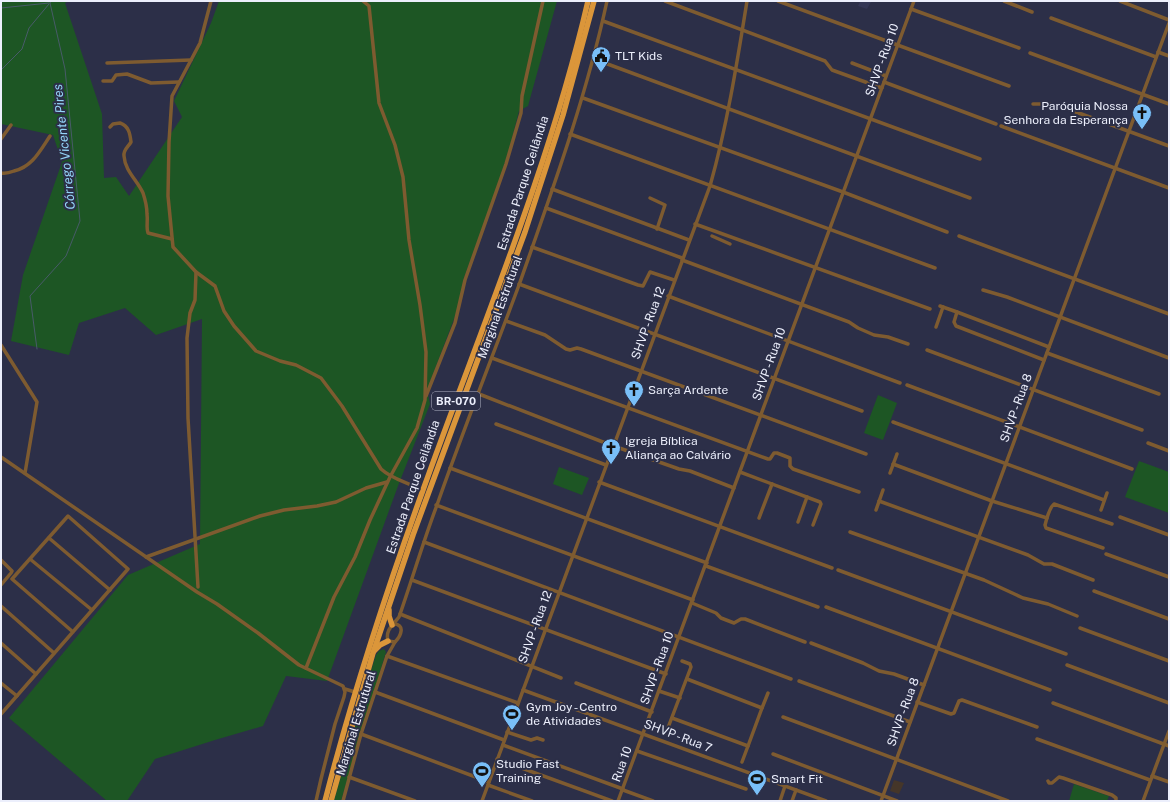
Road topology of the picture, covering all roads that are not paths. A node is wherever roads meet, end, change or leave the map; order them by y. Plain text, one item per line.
1 (211, 1) edge
2 (363, 1) edge
3 (543, 1) edge
4 (588, 1) edge
5 (594, 1) edge
6 (607, 1) edge
7 (665, 1) edge
8 (747, 1) edge
9 (778, 1) edge
10 (914, 1) edge
11 (1004, 1) edge
12 (1120, 1) edge
13 (911, 9) junction
14 (1032, 12) dead end
15 (1050, 18) dead end
16 (603, 21) junction
17 (1169, 21) edge
18 (742, 30) junction
19 (898, 45) junction
20 (1019, 48) dead end
21 (1158, 52) junction
22 (1030, 53) dead end
23 (1169, 56) edge
24 (1156, 57) junction
25 (594, 59) junction
26 (191, 60) junction
27 (107, 63) dead end
28 (852, 63) dead end
29 (735, 69) junction
30 (886, 76) junction
31 (103, 81) dead end
32 (179, 82) junction
33 (884, 82) junction
34 (1010, 86) dead end
35 (882, 88) junction
36 (1143, 93) junction
37 (583, 98) junction
38 (1033, 104) dead end
39 (1169, 104) edge
40 (728, 108) junction
41 (870, 119) junction
42 (11, 124) dead end
43 (996, 124) dead end
44 (1001, 126) dead end
45 (110, 127) dead end
46 (1128, 131) junction
47 (570, 134) junction
48 (50, 136) dead end
49 (1, 139) edge
50 (1169, 146) edge
51 (720, 148) junction
52 (856, 156) junction
53 (980, 159) dead end
54 (1115, 168) junction
55 (1, 173) edge
56 (710, 186) junction
57 (1169, 188) edge
58 (552, 189) junction
59 (843, 192) junction
60 (650, 198) dead end
61 (970, 198) dead end
62 (546, 208) junction
63 (695, 224) junction
64 (657, 229) junction
65 (829, 230) junction
66 (948, 232) dead end
67 (712, 236) dead end
68 (959, 236) dead end
69 (730, 237) junction
70 (172, 238) junction
71 (689, 240) junction
72 (532, 247) junction
73 (682, 259) junction
74 (815, 268) junction
75 (935, 268) dead end
76 (196, 272) junction
77 (1074, 279) junction
78 (674, 280) junction
79 (519, 284) junction
80 (982, 290) dead end
81 (668, 296) junction
82 (802, 304) junction
83 (930, 309) dead end
84 (957, 312) junction
85 (1169, 314) edge
86 (1060, 317) junction
87 (506, 321) junction
88 (936, 327) dead end
89 (654, 334) junction
90 (788, 341) junction
91 (908, 344) dead end
92 (1, 345) edge
93 (1049, 347) junction
94 (927, 350) dead end
95 (1047, 353) junction
96 (492, 358) junction
97 (1169, 358) edge
98 (1044, 360) junction
99 (641, 371) junction
100 (775, 378) junction
101 (900, 383) dead end
102 (907, 385) dead end
103 (1033, 390) junction
104 (479, 394) junction
105 (1159, 394) dead end
106 (425, 400) junction
107 (627, 407) junction
108 (862, 411) dead end
109 (761, 415) junction
110 (893, 422) dead end
111 (496, 424) dead end
112 (1019, 426) junction
113 (1142, 430) dead end
114 (1148, 443) dead end
115 (613, 445) junction
116 (1169, 451) edge
117 (747, 452) junction
118 (866, 454) dead end
119 (897, 454) dead end
120 (1, 457) edge
121 (893, 464) junction
122 (1006, 464) junction
123 (606, 465) junction
124 (450, 468) junction
125 (1132, 469) dead end
126 (740, 472) junction
127 (25, 473) junction
128 (890, 473) dead end
129 (390, 477) junction
130 (388, 482) junction
131 (599, 482) junction
132 (772, 484) junction
133 (734, 488) junction
134 (883, 490) dead end
135 (422, 491) junction
136 (859, 492) dead end
137 (1107, 493) dead end
138 (808, 497) junction
139 (1104, 500) junction
140 (879, 501) junction
141 (992, 501) junction
142 (436, 505) junction
143 (876, 510) dead end
144 (1101, 510) dead end
145 (1120, 517) dead end
146 (759, 518) dead end
147 (1047, 518) junction
148 (586, 519) junction
149 (798, 522) dead end
150 (1112, 524) dead end
151 (813, 525) dead end
152 (720, 526) junction
153 (850, 532) dead end
154 (1169, 535) edge
155 (979, 537) junction
156 (49, 538) junction
157 (195, 539) junction
158 (424, 542) junction
159 (1103, 548) dead end
160 (1106, 554) dead end
161 (572, 556) junction
162 (146, 557) junction
163 (30, 559) junction
164 (1, 560) edge
165 (706, 564) junction
166 (832, 568) dead end
167 (838, 570) dead end
168 (966, 574) junction
169 (1169, 577) edge
170 (412, 580) junction
171 (1093, 580) dead end
172 (1, 585) edge
173 (198, 587) dead end
174 (110, 590) junction
175 (1094, 591) dead end
176 (559, 592) junction
177 (692, 601) junction
178 (389, 605) junction
179 (1, 606) edge
180 (818, 607) dead end
181 (826, 607) dead end
182 (92, 610) junction
183 (951, 611) junction
184 (388, 612) junction
185 (399, 616) junction
186 (1077, 616) dead end
187 (1169, 619) edge
188 (392, 624) junction
189 (400, 626) junction
190 (1080, 628) dead end
191 (545, 630) junction
192 (73, 632) junction
193 (679, 637) junction
194 (388, 641) junction
195 (395, 642) junction
196 (805, 642) dead end
197 (1, 643) edge
198 (811, 643) dead end
199 (938, 648) junction
200 (375, 651) junction
201 (388, 651) junction
202 (54, 653) junction
203 (1066, 654) dead end
204 (387, 656) junction
205 (682, 661) dead end
206 (1169, 661) edge
207 (1067, 665) dead end
208 (531, 666) junction
209 (306, 668) junction
210 (36, 674) junction
211 (666, 674) junction
212 (561, 678) dead end
213 (687, 679) junction
214 (792, 679) dead end
215 (799, 681) dead end
216 (1, 683) edge
217 (576, 683) dead end
218 (924, 685) junction
219 (344, 689) junction
220 (523, 690) junction
221 (1050, 690) dead end
222 (659, 691) junction
223 (355, 692) junction
224 (375, 692) junction
225 (768, 693) dead end
226 (17, 696) junction
227 (680, 698) junction
228 (917, 702) junction
229 (518, 703) junction
230 (1053, 703) dead end
231 (1169, 703) edge
232 (762, 708) junction
233 (652, 712) junction
234 (1, 714) edge
235 (783, 717) dead end
236 (672, 718) junction
237 (910, 722) junction
238 (1037, 727) dead end
239 (1169, 731) edge
240 (507, 732) junction
241 (644, 733) junction
242 (666, 733) dead end
243 (361, 734) junction
244 (1038, 739) dead end
245 (504, 740) junction
246 (543, 740) dead end
247 (1164, 744) junction
248 (502, 745) junction
249 (748, 746) junction
250 (1169, 746) edge
251 (637, 751) junction
252 (773, 754) dead end
253 (497, 759) junction
254 (896, 759) junction
255 (742, 762) dead end
256 (349, 777) junction
257 (1151, 778) junction
258 (1048, 781) dead end
259 (1169, 782) edge
260 (488, 784) junction
261 (785, 786) junction
262 (623, 789) junction
263 (746, 789) dead end
264 (796, 790) junction
265 (883, 795) junction
266 (316, 801) edge
267 (325, 801) edge
268 (331, 801) edge
269 (343, 801) edge
270 (414, 801) edge
271 (482, 801) edge
272 (532, 801) edge
273 (612, 801) edge
274 (618, 801) edge
275 (653, 801) edge
276 (780, 801) edge
277 (792, 801) edge
278 (826, 801) edge
279 (881, 801) edge
280 (896, 801) edge
281 (1008, 801) edge
282 (1116, 801) edge
283 (1143, 801) edge

1 - 26 street
2 - 106 street
3 - 106 street
4 - 135 highway, Estrada Parque Ceilândia / BR-070
5 - 178 highway, Estrada Parque Ceilândia / BR-070
6 - 16 street, Marginal Estrutural
7 - 18 street
8 - 18 street, SHVP - Rua 12
9 - 19 street
10 - 13 street, SHVP - Rua 10
11 - 14 street
12 - 17 street
13 - 19 street, SHVP - Rua 10
13 - 20 street
15 - 24 street
16 - 25 street, Marginal Estrutural
16 - 29 street
17 - 21 street, SHVP - Rua 8
18 - 29 street, SHVP - Rua 12
18 - 35 street
19 - 30 street, SHVP - Rua 10
19 - 34 street
21 - 23 street
21 - 24 street, SHVP - Rua 8
22 - 36 street
24 - 36 street, SHVP - Rua 8
25 - 37 street, Marginal Estrutural
25 - 40 street
26 - 27 street
26 - 32 street
28 - 30 street
29 - 40 street, SHVP - Rua 12
29 - 41 street
30 - 33 street, SHVP - Rua 10
31 - 32 street
32 - 70 street
33 - 35 street, SHVP - Rua 10
33 - 43 street
35 - 41 street, SHVP - Rua 10
36 - 39 street
36 - 46 street, SHVP - Rua 8
37 - 47 street, Marginal Estrutural
37 - 51 street
38 - 46 street
40 - 51 street, SHVP - Rua 12
40 - 52 street
41 - 52 street, SHVP - Rua 10
41 - 53 street
42 - 49 street
44 - 54 street
45 - 70 street
46 - 50 street
46 - 54 street, SHVP - Rua 8
47 - 56 street
47 - 58 street, Marginal Estrutural
48 - 55 street
51 - 56 street, SHVP - Rua 12
51 - 59 street
52 - 59 street, SHVP - Rua 10
52 - 61 street
54 - 57 street
54 - 77 street, SHVP - Rua 8
56 - 63 street, SHVP - Rua 12
56 - 65 street
58 - 62 street, Marginal Estrutural
58 - 64 street
59 - 65 street, SHVP - Rua 10
59 - 66 street
60 - 64 street
62 - 72 street, Marginal Estrutural
62 - 73 street
63 - 69 street
63 - 71 street, SHVP - Rua 12
64 - 71 street
65 - 74 street, SHVP - Rua 10
65 - 75 street
67 - 69 street
68 - 77 street
69 - 74 street
70 - 76 street
71 - 73 street, SHVP - Rua 12
72 - 78 street
72 - 79 street, Marginal Estrutural
73 - 78 street, SHVP - Rua 12
73 - 82 street
74 - 82 street, SHVP - Rua 10
74 - 83 street
76 - 129 street
76 - 157 street
77 - 85 street
77 - 86 street, SHVP - Rua 8
78 - 81 street, SHVP - Rua 12
79 - 87 street, Marginal Estrutural
79 - 89 street
80 - 86 street
81 - 89 street, SHVP - Rua 12
81 - 90 street
82 - 90 street, SHVP - Rua 10
82 - 91 street
84 - 88 street
84 - 93 street
84 - 98 street
86 - 93 street, SHVP - Rua 8
86 - 97 street
87 - 96 street, Marginal Estrutural
87 - 99 street
89 - 99 street, SHVP - Rua 12
89 - 100 street
90 - 100 street, SHVP - Rua 10
90 - 101 street
92 - 127 street
93 - 95 street, SHVP - Rua 8
94 - 103 street
95 - 98 street, SHVP - Rua 8
95 - 105 street
96 - 104 street, Marginal Estrutural
96 - 107 street
98 - 103 street, SHVP - Rua 8
99 - 107 street, SHVP - Rua 12
99 - 109 street
100 - 108 street
100 - 109 street, SHVP - Rua 10
102 - 112 street
103 - 112 street, SHVP - Rua 8
103 - 113 street
104 - 115 street
104 - 124 street, Marginal Estrutural
106 - 129 street
107 - 115 street, SHVP - Rua 12
107 - 117 street
109 - 117 street, SHVP - Rua 10
109 - 118 street
110 - 122 street
111 - 123 street
112 - 122 street, SHVP - Rua 8
112 - 125 street
114 - 116 street
115 - 123 street, SHVP - Rua 12
115 - 133 street
117 - 126 street, SHVP - Rua 10
117 - 136 street
119 - 121 street
120 - 127 street
121 - 128 street
121 - 141 street
122 - 139 street
122 - 141 street, SHVP - Rua 8
123 - 131 street, SHVP - Rua 12
124 - 142 street, Marginal Estrutural
124 - 148 street
126 - 132 street
126 - 133 street, SHVP - Rua 10
127 - 162 street
129 - 130 street
129 - 135 street
130 - 157 street
130 - 209 street
131 - 148 street, SHVP - Rua 12
131 - 152 street
132 - 138 street
132 - 146 street
133 - 152 street, SHVP - Rua 10
134 - 140 street
135 - 223 highway, Estrada Parque Ceilândia / BR-070
137 - 139 street
138 - 149 street
138 - 151 street
139 - 144 street
140 - 143 street
140 - 155 street
141 - 147 street
141 - 155 street, SHVP - Rua 8
142 - 158 street, Marginal Estrutural
142 - 161 street
145 - 154 street
147 - 150 street
147 - 159 street
148 - 161 street, SHVP - Rua 12
148 - 165 street
152 - 165 street, SHVP - Rua 10
152 - 166 street
153 - 168 street
155 - 168 street, SHVP - Rua 8
155 - 171 street
156 - 163 street
156 - 174 street
156 - 174 street
157 - 162 street
157 - 173 street
158 - 170 street, Marginal Estrutural
158 - 176 street
160 - 169 street
161 - 176 street, SHVP - Rua 12
161 - 177 street
162 - 209 street
163 - 182 street
163 - 192 street
164 - 172 street
165 - 177 street, SHVP - Rua 10
165 - 180 street
167 - 183 street
168 - 183 street, SHVP - Rua 8
168 - 186 street
170 - 185 street, Marginal Estrutural
170 - 191 street
174 - 182 street
175 - 187 street
176 - 191 street, SHVP - Rua 12
176 - 193 street
177 - 193 street, SHVP - Rua 10
177 - 196 street
178 - 184 highway
178 - 200 highway, Estrada Parque Ceilândia / BR-070
179 - 202 street
181 - 199 street
182 - 192 street
183 - 199 street, SHVP - Rua 8
183 - 203 street
184 - 185 street
184 - 188 highway
185 - 188 street, Marginal Estrutural
185 - 189 street, Marginal Estrutural
185 - 208 street
188 - 189 street
188 - 194 street
189 - 195 street
190 - 206 street
191 - 208 street, SHVP - Rua 12
191 - 211 street
192 - 202 street
193 - 211 street, SHVP - Rua 10
193 - 214 street
194 - 195 street
194 - 200 highway
194 - 201 street, Marginal Estrutural
195 - 201 street, Marginal Estrutural
197 - 210 street
198 - 218 street
199 - 218 street, SHVP - Rua 8
199 - 221 street
200 - 201 street
200 - 268 highway, Estrada Parque Ceilândia / BR-070
201 - 204 street, Marginal Estrutural
202 - 210 street
204 - 224 street, Marginal Estrutural
204 - 229 street
205 - 213 street
207 - 231 street
208 - 212 street
208 - 220 street, SHVP - Rua 12
209 - 219 street
210 - 226 street
211 - 222 street, SHVP - Rua 10
213 - 227 street
213 - 232 street
215 - 237 street
216 - 226 street
217 - 233 street
218 - 228 street, SHVP - Rua 8
219 - 223 street
219 - 266 street
220 - 229 street, SHVP - Rua 12
220 - 241 street, SHVP - Rua 7
222 - 227 street
222 - 233 street, SHVP - Rua 10
223 - 267 highway, Estrada Parque Ceilândia / BR-070
224 - 243 street, Marginal Estrutural
224 - 245 street
225 - 232 street
226 - 234 street
227 - 236 street
228 - 237 street, SHVP - Rua 8
228 - 238 street
229 - 240 street, SHVP - Rua 12
230 - 247 street
232 - 249 street
233 - 241 street, SHVP - Rua 10
235 - 254 street
236 - 242 street
236 - 249 street
237 - 254 street, SHVP - Rua 8
239 - 247 street
240 - 245 street, SHVP - Rua 12
240 - 246 street
241 - 251 street, Rua 10
241 - 261 street, SHVP - Rua 7
243 - 256 street, Marginal Estrutural
243 - 260 street
244 - 257 street
245 - 248 street, SHVP - Rua 12
247 - 250 street
247 - 257 street
248 - 253 street, SHVP - Rua 12
248 - 262 street
249 - 255 street
251 - 262 street, Rua 10
251 - 263 street
252 - 265 street
253 - 260 street, SHVP - Rua 12
253 - 273 street
254 - 265 street, SHVP - Rua 8
254 - 281 street
256 - 269 street, Marginal Estrutural
256 - 270 street
257 - 259 street
257 - 283 street
258 - 282 street
260 - 271 street, SHVP - Rua 12
260 - 272 street
261 - 264 street, SHVP - Rua 7
261 - 276 street
262 - 274 street, Rua 10
262 - 275 street
264 - 277 street
264 - 278 street, SHVP - Rua 7
265 - 279 street, SHVP - Rua 8
265 - 280 street

